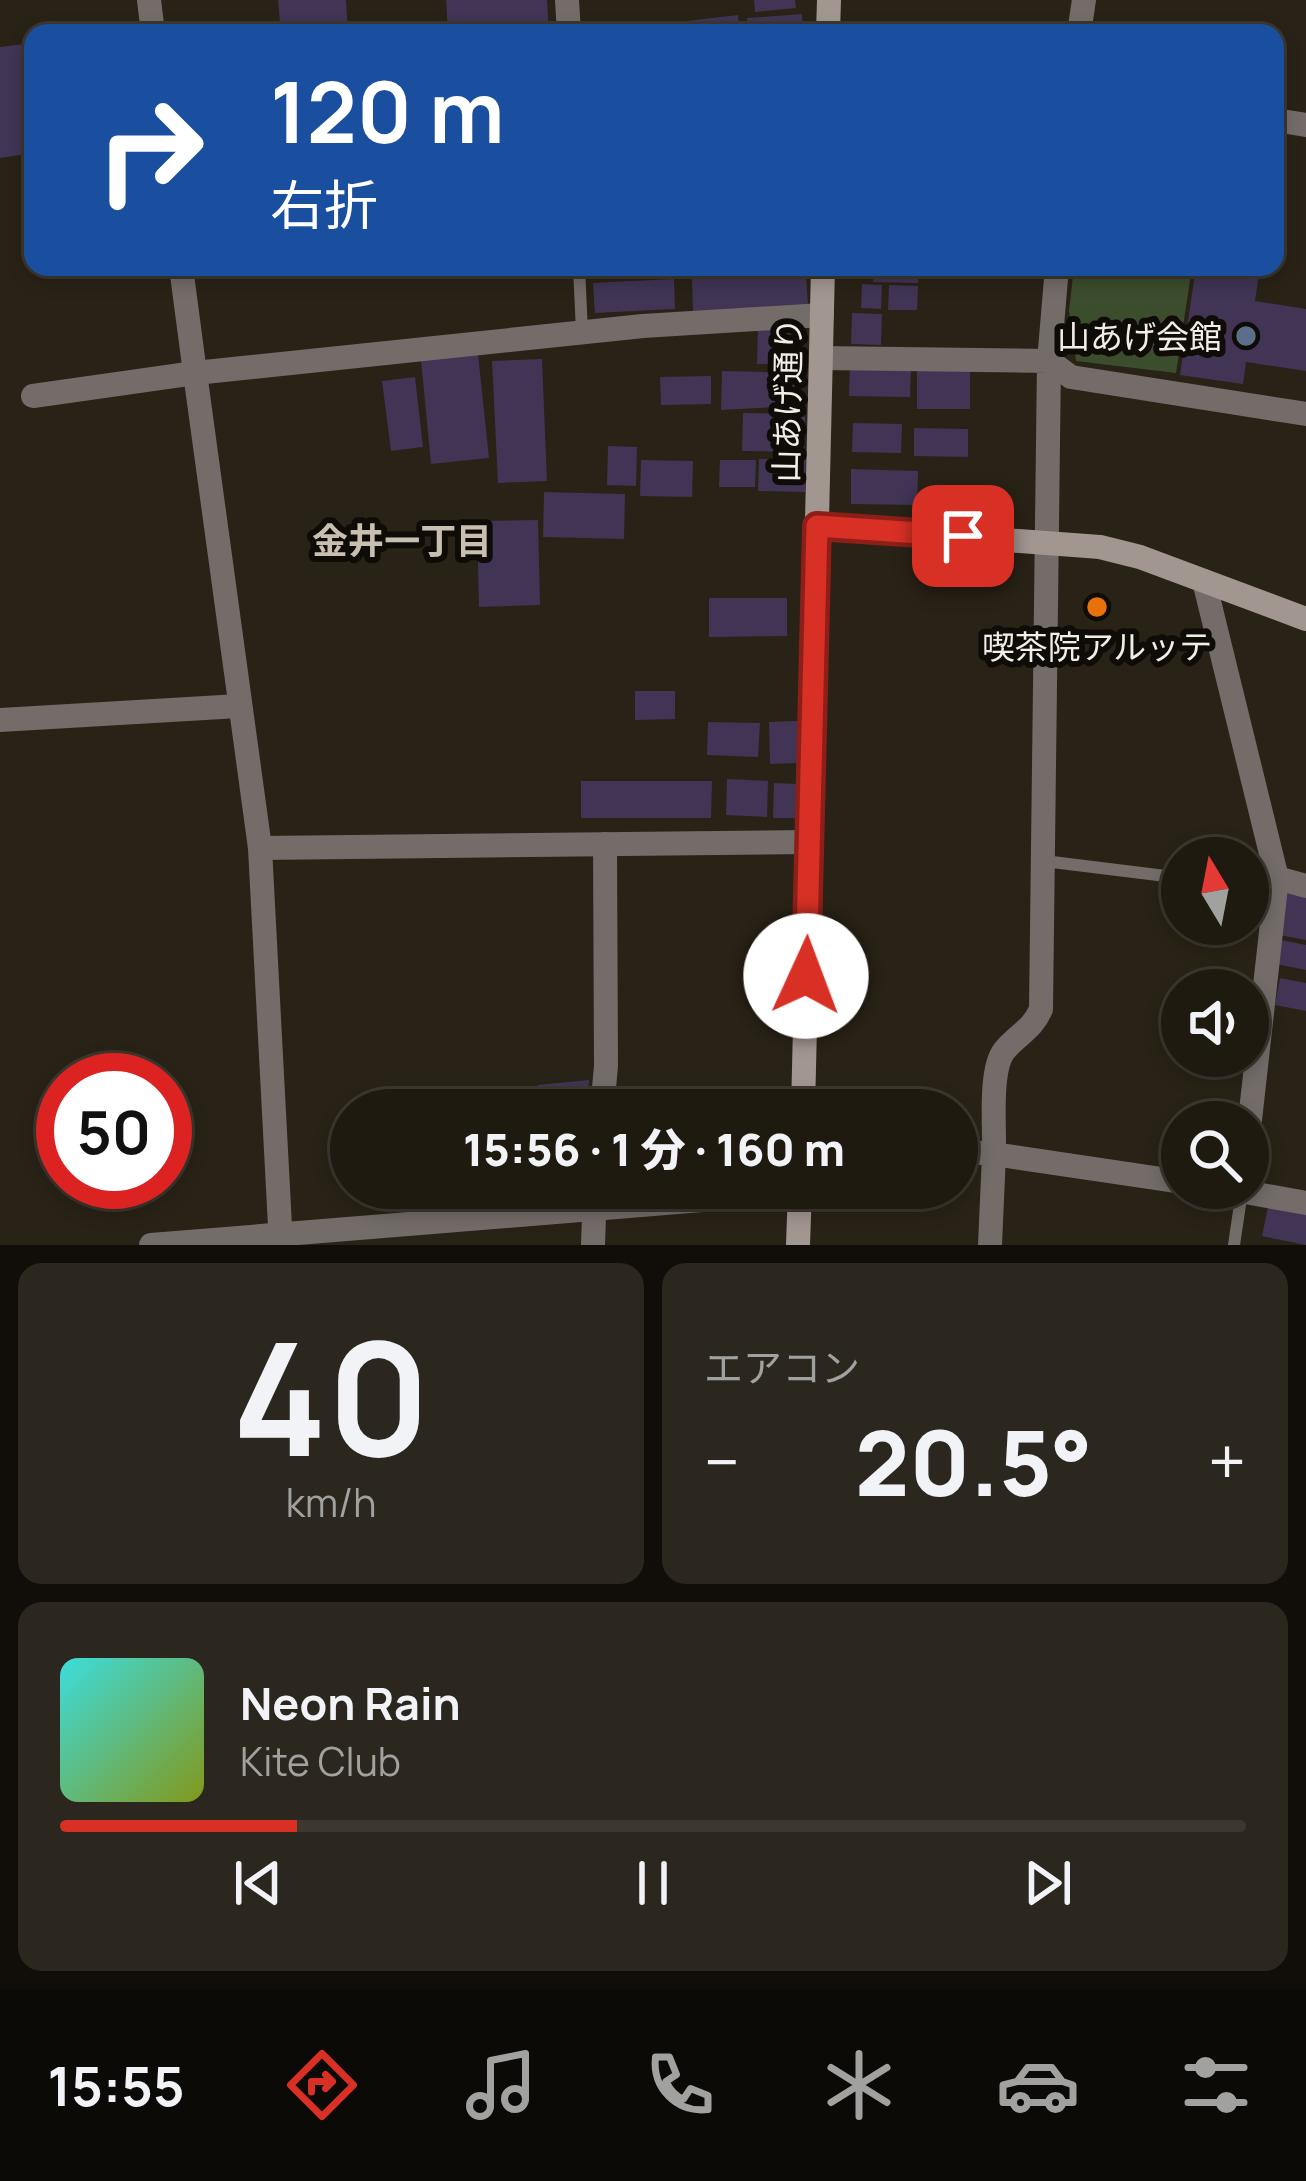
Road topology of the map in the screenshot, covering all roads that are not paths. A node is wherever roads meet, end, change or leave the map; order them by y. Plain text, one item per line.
1 (182, 276) edge
2 (580, 276) edge
3 (823, 276) edge
4 (1056, 276) edge
5 (822, 315) junction
6 (582, 332) junction
7 (821, 358) junction
8 (1049, 361) junction
9 (195, 373) junction
10 (33, 396) dead end
11 (1306, 414) edge
12 (817, 526) junction
13 (1048, 543) junction
14 (1204, 581) junction
15 (1306, 620) edge
16 (239, 706) junction
17 (0, 720) edge
18 (810, 842) junction
19 (605, 844) junction
20 (260, 848) junction
21 (1044, 861) junction
22 (1161, 875) edge
23 (1277, 884) junction
24 (1269, 885) edge
25 (1306, 886) edge
26 (604, 1089) edge
27 (803, 1089) edge
28 (1252, 1101) edge
29 (978, 1153) edge
30 (994, 1154) junction
31 (1161, 1179) edge
32 (1269, 1196) edge
33 (1306, 1203) edge
34 (513, 1209) edge
35 (594, 1209) edge
36 (799, 1209) edge
37 (1235, 1209) edge
38 (280, 1238) edge
39 (151, 1245) edge
40 (593, 1245) edge
41 (798, 1245) edge
42 (990, 1245) edge
43 (1234, 1245) edge

1 - 9 street
2 - 6 lane
3 - 5 main road, 山あげ通り
4 - 8 street
5 - 6 street
5 - 7 main road, 山あげ通り
6 - 9 street
7 - 8 street
7 - 12 main road, 山あげ通り
8 - 11 street
8 - 13 street
9 - 10 street
9 - 16 street
12 - 13 main road
12 - 18 main road, 山あげ通り
13 - 14 main road
13 - 21 street
14 - 15 main road
14 - 23 street
16 - 17 street
16 - 20 street
18 - 19 street
18 - 27 main road, 山あげ通り
19 - 20 street
19 - 26 street
20 - 38 street
21 - 22 lane
21 - 30 street
23 - 24 lane
23 - 25 street
23 - 28 street
29 - 30 street
30 - 31 street
30 - 42 street
32 - 33 street
34 - 38 street
35 - 40 street
36 - 41 main road
37 - 43 lane
38 - 39 street

